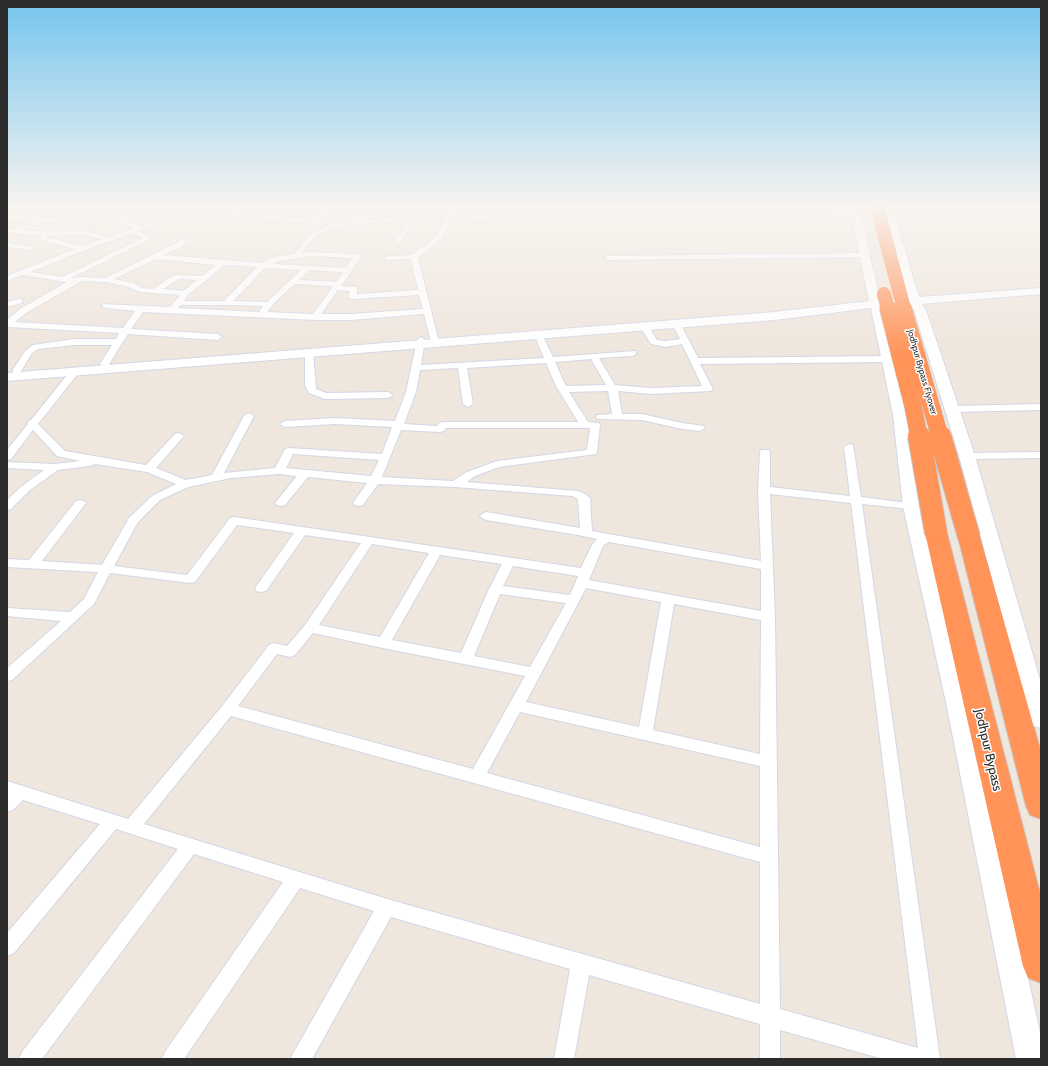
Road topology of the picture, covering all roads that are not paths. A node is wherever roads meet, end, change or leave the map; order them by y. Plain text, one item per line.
1 (61, 257) edge
2 (109, 257) edge
3 (155, 257) joint
4 (288, 257) edge
5 (357, 257) edge
6 (414, 257) joint
7 (716, 257) edge
8 (866, 257) edge
9 (875, 257) edge
10 (890, 257) edge
11 (902, 257) edge
12 (388, 258) dead end
13 (608, 258) dead end
14 (223, 263) junction
15 (240, 264) junction
16 (262, 266) junction
17 (308, 267) junction
18 (348, 270) junction
19 (212, 271) junction
20 (21, 273) junction
21 (205, 278) junction
22 (7, 279) edge
23 (62, 279) junction
24 (106, 280) junction
25 (75, 281) junction
26 (293, 282) junction
27 (336, 286) junction
28 (155, 291) junction
29 (1041, 291) edge
30 (422, 292) junction
31 (185, 293) junction
32 (352, 297) junction
33 (19, 301) dead end
34 (915, 302) junction
35 (178, 303) junction
36 (226, 303) junction
37 (268, 304) junction
38 (877, 304) junction
39 (7, 305) edge
40 (348, 305) dead end
41 (106, 306) dead end
42 (846, 307) junction
43 (141, 309) junction
44 (172, 310) junction
45 (427, 311) junction
46 (261, 315) junction
47 (315, 317) junction
48 (7, 324) edge
49 (676, 324) junction
50 (644, 326) junction
51 (125, 331) junction
52 (538, 334) junction
53 (218, 337) dead end
54 (434, 338) junction
55 (420, 341) junction
56 (685, 341) junction
57 (118, 342) junction
58 (309, 352) junction
59 (632, 353) dead end
60 (593, 356) junction
61 (887, 359) junction
62 (549, 360) junction
63 (695, 361) junction
64 (105, 364) junction
65 (462, 365) junction
66 (415, 368) junction
67 (75, 371) junction
68 (10, 373) edge
69 (612, 388) junction
70 (563, 389) junction
71 (388, 395) dead end
72 (468, 404) dead end
73 (1041, 407) edge
74 (952, 408) junction
75 (249, 416) dead end
76 (617, 416) junction
77 (601, 417) dead end
78 (32, 423) junction
79 (285, 424) dead end
80 (585, 425) junction
81 (398, 426) junction
82 (700, 428) dead end
83 (179, 436) dead end
84 (849, 447) dead end
85 (764, 452) dead end
86 (1041, 455) edge
87 (967, 456) junction
88 (7, 457) edge
89 (386, 457) junction
90 (103, 462) junction
91 (7, 465) edge
92 (55, 467) junction
93 (149, 469) junction
94 (279, 471) junction
95 (305, 473) junction
96 (216, 478) junction
97 (375, 480) junction
98 (186, 484) junction
99 (455, 484) junction
100 (764, 490) junction
101 (855, 499) junction
102 (80, 503) dead end
103 (281, 503) dead end
104 (360, 503) dead end
105 (911, 506) junction
106 (7, 508) edge
107 (486, 516) dead end
108 (302, 531) junction
109 (586, 532) junction
110 (936, 533) joint
111 (606, 538) junction
112 (369, 540) junction
113 (437, 550) junction
114 (509, 562) junction
115 (7, 563) edge
116 (32, 565) junction
117 (767, 566) junction
118 (106, 570) junction
119 (583, 578) junction
120 (261, 588) dead end
121 (495, 589) junction
122 (668, 598) junction
123 (574, 600) junction
124 (7, 612) edge
125 (73, 617) junction
126 (768, 617) junction
127 (310, 628) junction
128 (383, 643) junction
129 (466, 659) junction
130 (535, 674) junction
131 (7, 676) edge
132 (516, 706) junction
133 (228, 709) junction
134 (1041, 720) edge
135 (645, 734) junction
136 (769, 762) junction
137 (477, 777) junction
138 (13, 790) edge
139 (7, 805) edge
140 (1041, 806) edge
141 (113, 821) junction
142 (131, 827) junction
143 (191, 845) junction
144 (770, 857) junction
145 (296, 878) junction
146 (387, 907) junction
147 (7, 947) edge
148 (581, 963) junction
149 (1041, 966) edge
150 (771, 1017) junction
151 (29, 1059) edge
152 (172, 1059) edge
153 (300, 1059) edge
154 (564, 1059) edge
155 (770, 1059) edge
156 (918, 1059) edge
157 (930, 1059) edge
158 (1031, 1059) edge

1 - 20 street
2 - 23 street
3 - 14 street
3 - 24 street
4 - 16 street
5 - 18 street
6 - 12 street
6 - 30 street
7 - 13 street
8 - 38 street
9 - 110 highway, Jodhpur Bypass Flyover, bridge
10 - 140 highway, Jodhpur Bypass Flyover, bridge
11 - 34 street
14 - 15 street
14 - 19 street
15 - 16 street
15 - 19 street
16 - 17 street
16 - 36 street
17 - 18 street
17 - 26 street
18 - 27 street
19 - 21 street
20 - 22 street
20 - 23 street
21 - 28 street
21 - 31 street
23 - 25 street
24 - 25 street
24 - 28 street
25 - 48 street
26 - 27 street
26 - 37 street
27 - 32 street
27 - 47 street
28 - 31 street
29 - 34 street
30 - 32 street
30 - 45 street
31 - 35 street
32 - 40 street
33 - 39 street
34 - 38 street
34 - 74 street
35 - 36 street
35 - 44 street
36 - 37 street
37 - 46 street
38 - 42 street
38 - 61 street
41 - 43 street
42 - 49 street
42 - 54 street
43 - 44 street
43 - 51 street
44 - 46 street
45 - 47 street
45 - 54 street
46 - 47 street
48 - 51 street
49 - 50 street
49 - 56 street
50 - 52 street
50 - 56 street
51 - 53 street
51 - 57 street
52 - 55 street
52 - 62 street
54 - 55 street
55 - 58 street
55 - 64 street
55 - 66 street
56 - 63 street
57 - 64 street
57 - 68 street
58 - 67 street
58 - 71 street
59 - 60 street
60 - 62 street
60 - 69 street
61 - 63 street
61 - 105 street
62 - 65 street
62 - 70 street
63 - 69 street
64 - 68 street
65 - 66 street
65 - 72 street
66 - 81 street
67 - 68 street
67 - 78 street
69 - 70 street
69 - 76 street
70 - 80 street
73 - 74 street
74 - 87 street
75 - 96 street
76 - 77 street
76 - 82 street
78 - 88 street
78 - 90 street
79 - 81 street
80 - 81 street
80 - 99 street
81 - 89 street
83 - 93 street
84 - 101 street
85 - 100 street
86 - 87 street
87 - 134 street
89 - 94 street
89 - 97 street
90 - 92 street
90 - 93 street
91 - 92 street
92 - 106 street
93 - 98 street
94 - 95 street
94 - 96 street
95 - 97 street
95 - 103 street
96 - 98 street
97 - 99 street
97 - 104 street
98 - 118 street
99 - 109 street
100 - 101 street
100 - 117 street
101 - 105 street
101 - 157 street
102 - 116 street
105 - 158 street
107 - 109 street
108 - 112 street
108 - 118 street
108 - 120 street
109 - 111 street
110 - 149 highway, Jodhpur Bypass
111 - 117 street
111 - 119 street
112 - 113 street
112 - 127 street
113 - 114 street
113 - 128 street
114 - 119 street
114 - 121 street
115 - 116 street
116 - 118 street
117 - 126 street
118 - 125 street
119 - 122 street
119 - 123 street
121 - 123 street
121 - 129 street
122 - 126 street
122 - 135 street
123 - 130 street
124 - 125 street
125 - 131 street
126 - 136 street
127 - 128 street
127 - 133 street
128 - 129 street
129 - 130 street
130 - 132 street
132 - 135 street
132 - 137 street
133 - 137 street
133 - 142 street
135 - 136 street
136 - 144 street
137 - 144 street
138 - 139 street
138 - 141 street
141 - 142 street
141 - 147 street
142 - 143 street
143 - 145 street
143 - 151 street
144 - 150 street
145 - 146 street
145 - 152 street
146 - 148 street
146 - 153 street
148 - 150 street
148 - 154 street
150 - 155 street
150 - 156 street

